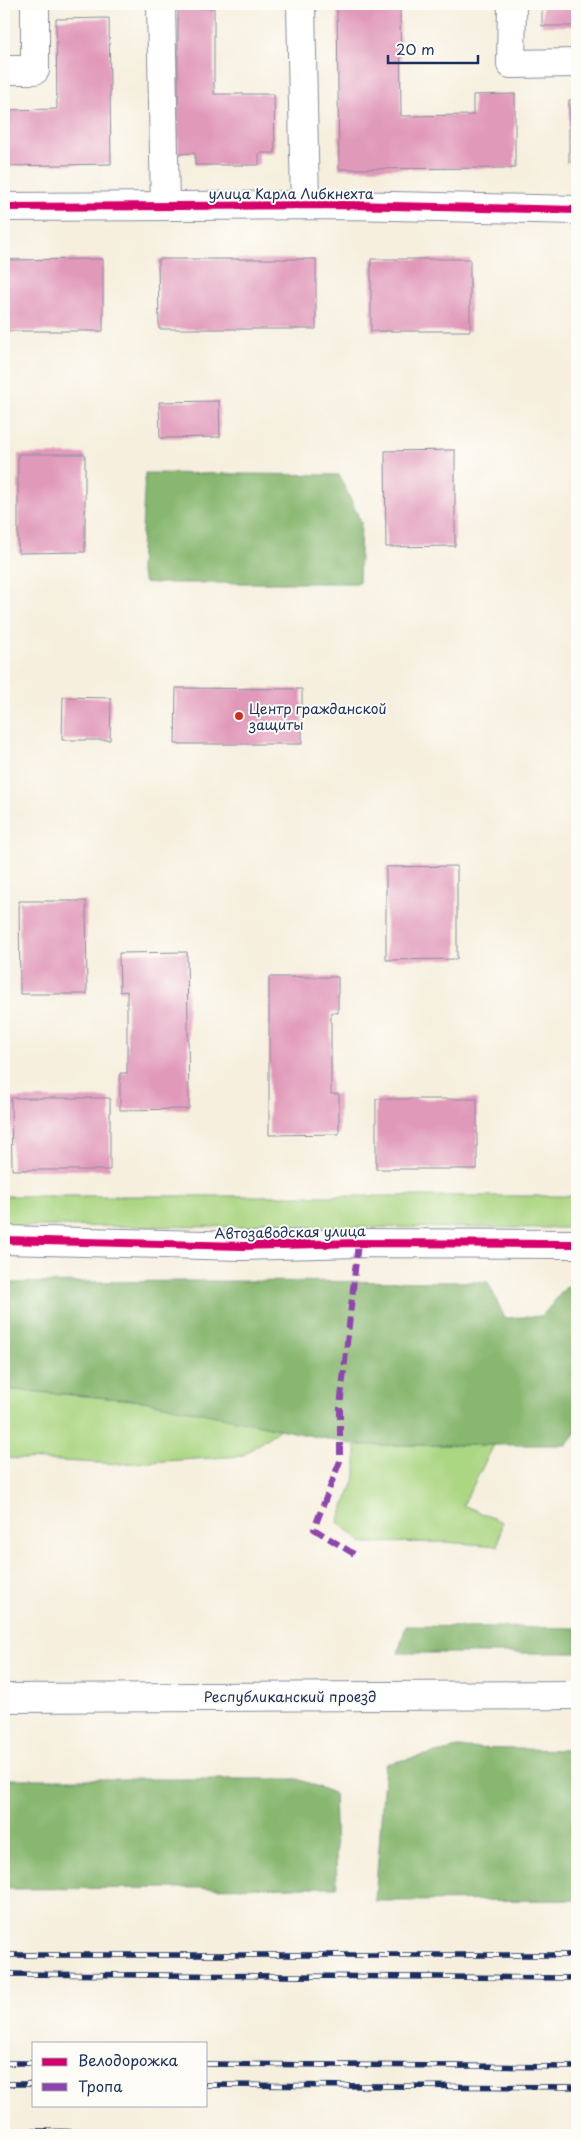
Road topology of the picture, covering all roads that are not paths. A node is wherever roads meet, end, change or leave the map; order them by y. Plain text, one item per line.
1 (35, 4) edge
2 (161, 4) edge
3 (300, 4) edge
4 (512, 4) edge
5 (577, 63) edge
6 (4, 70) edge
7 (305, 205) junction
8 (165, 206) junction
9 (4, 207) edge
10 (577, 210) edge
11 (4, 1240) edge
12 (577, 1244) edge
13 (577, 1695) edge
14 (4, 1698) edge

1 - 6 street
2 - 8 street
3 - 7 street
4 - 5 street
7 - 8 street, улица Карла Либкнехта
7 - 10 street, улица Карла Либкнехта
8 - 9 street, улица Карла Либкнехта
11 - 12 street, Автозаводская улица
13 - 14 street, Республиканский проезд

